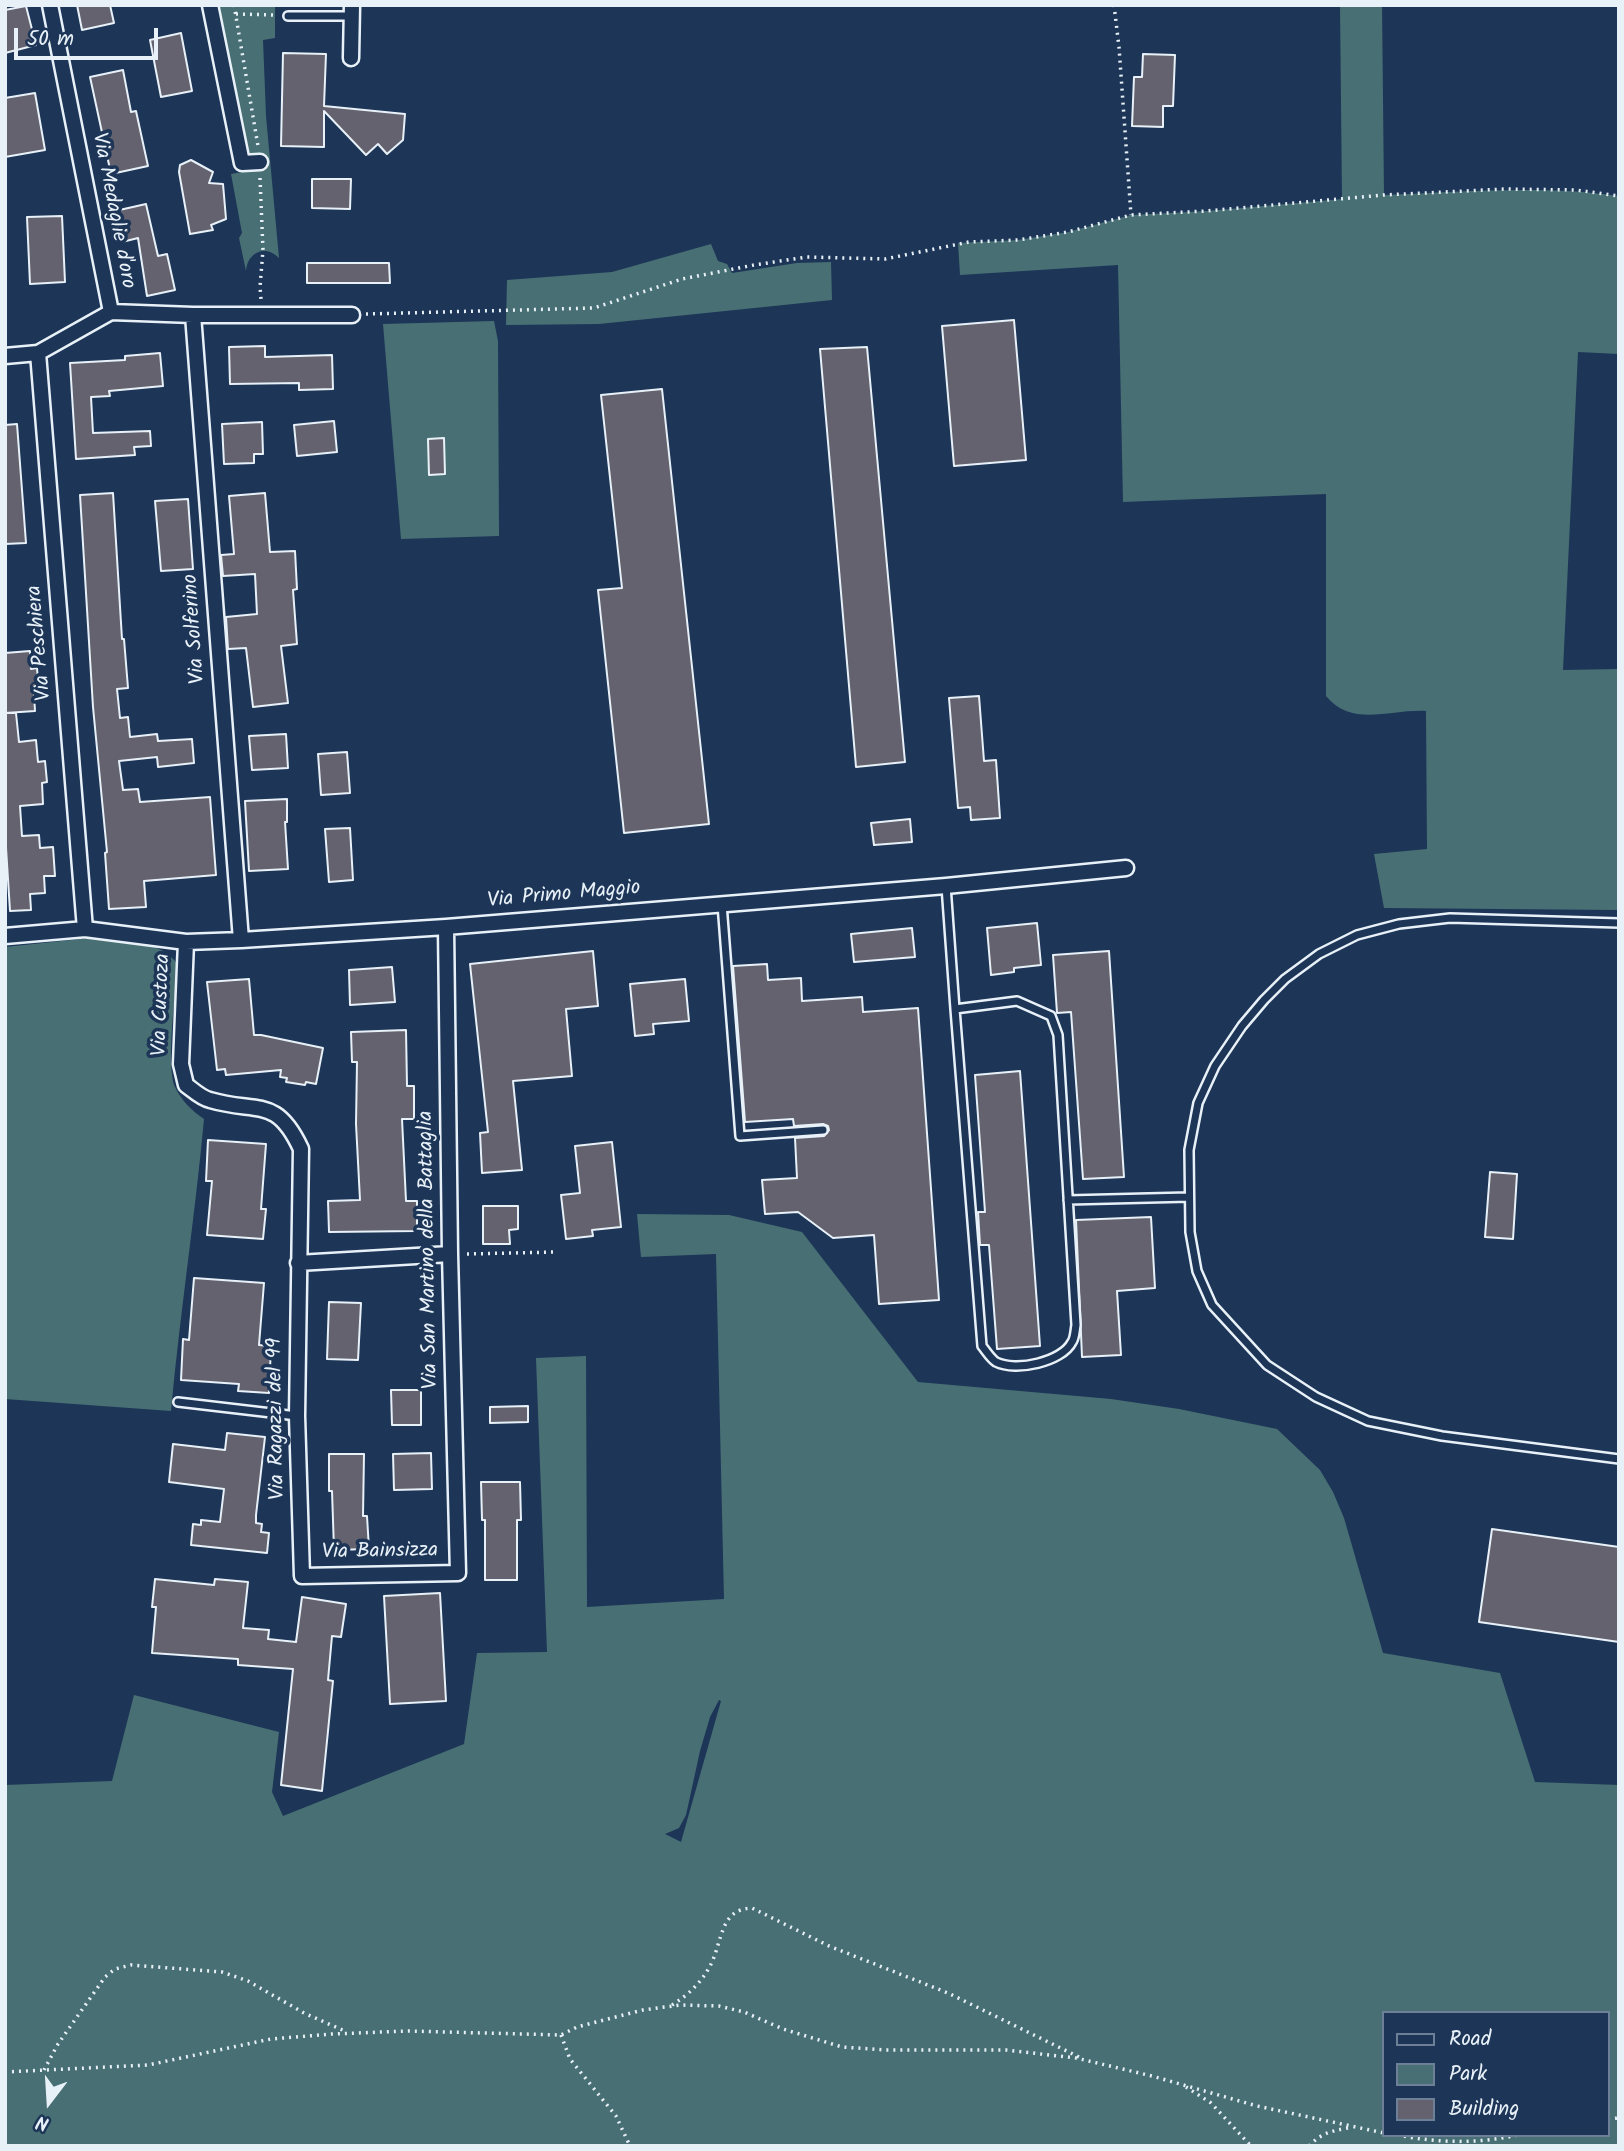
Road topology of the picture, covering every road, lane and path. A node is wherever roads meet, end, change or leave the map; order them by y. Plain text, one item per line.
1 (50, 5) edge
2 (210, 5) edge
3 (1114, 5) edge
4 (352, 11) edge
5 (236, 14) dead end
6 (288, 16) joint
7 (352, 58) dead end
8 (260, 162) dead end
9 (1619, 196) edge
10 (1131, 215) junction
11 (111, 312) junction
12 (193, 315) junction
13 (352, 315) joint
14 (38, 353) junction
15 (5, 356) edge
16 (1126, 868) dead end
17 (946, 886) junction
18 (722, 904) junction
19 (1619, 923) edge
20 (446, 927) junction
21 (85, 929) junction
22 (5, 936) edge
23 (241, 940) junction
24 (186, 942) junction
25 (955, 1010) junction
26 (207, 1100) joint
27 (823, 1130) dead end
28 (1189, 1197) junction
29 (1068, 1200) junction
30 (556, 1252) dead end
31 (450, 1254) junction
32 (298, 1263) junction
33 (178, 1402) dead end
34 (297, 1416) junction
35 (1619, 1459) edge
36 (458, 1573) joint
37 (302, 1576) joint
38 (671, 2006) junction
39 (348, 2033) junction
40 (561, 2035) junction
41 (1086, 2060) junction
42 (5, 2071) edge
43 (44, 2071) junction
44 (1181, 2085) junction
45 (1354, 2127) junction
46 (1382, 2133) edge
47 (1408, 2137) edge
48 (1510, 2137) edge
49 (630, 2146) edge
50 (1251, 2146) edge
51 (1309, 2146) edge

1 - 11 street, Via Medaglie d'oro
2 - 8 street
3 - 10 path
4 - 6 lane
4 - 7 street
5 - 6 path
9 - 10 path
10 - 13 path
11 - 12 street, Via Medaglie d'oro
11 - 14 street
12 - 13 street, Via Medaglie d'oro
12 - 23 street, Via Solferino
14 - 15 street
14 - 21 street, Via Peschiera
16 - 17 street, Via Primo Maggio
17 - 18 street, Via Primo Maggio
17 - 25 lane
18 - 20 street, Via Primo Maggio
18 - 27 lane
19 - 28 lane
20 - 23 street, Via Primo Maggio
20 - 31 street, Via San Martino della Battaglia
21 - 22 street, Via Primo Maggio
21 - 24 street, Via Primo Maggio
23 - 24 street, Via Primo Maggio
24 - 26 street, Via Custoza
25 - 29 lane
25 - 29 lane
26 - 32 street, Via Ragazzi del 99
28 - 29 lane
28 - 35 lane
30 - 31 path
31 - 32 street
31 - 36 street, Via San Martino della Battaglia
32 - 34 street, Via Ragazzi del 99
33 - 34 lane
34 - 37 street, Via Ragazzi del 99
36 - 37 street, Via Bainsizza
38 - 40 path
38 - 41 path
38 - 41 path
39 - 40 path
39 - 43 path
39 - 43 path
40 - 49 path
41 - 44 path
42 - 43 path
44 - 45 path
44 - 50 path
45 - 46 path
45 - 51 path
47 - 48 path

